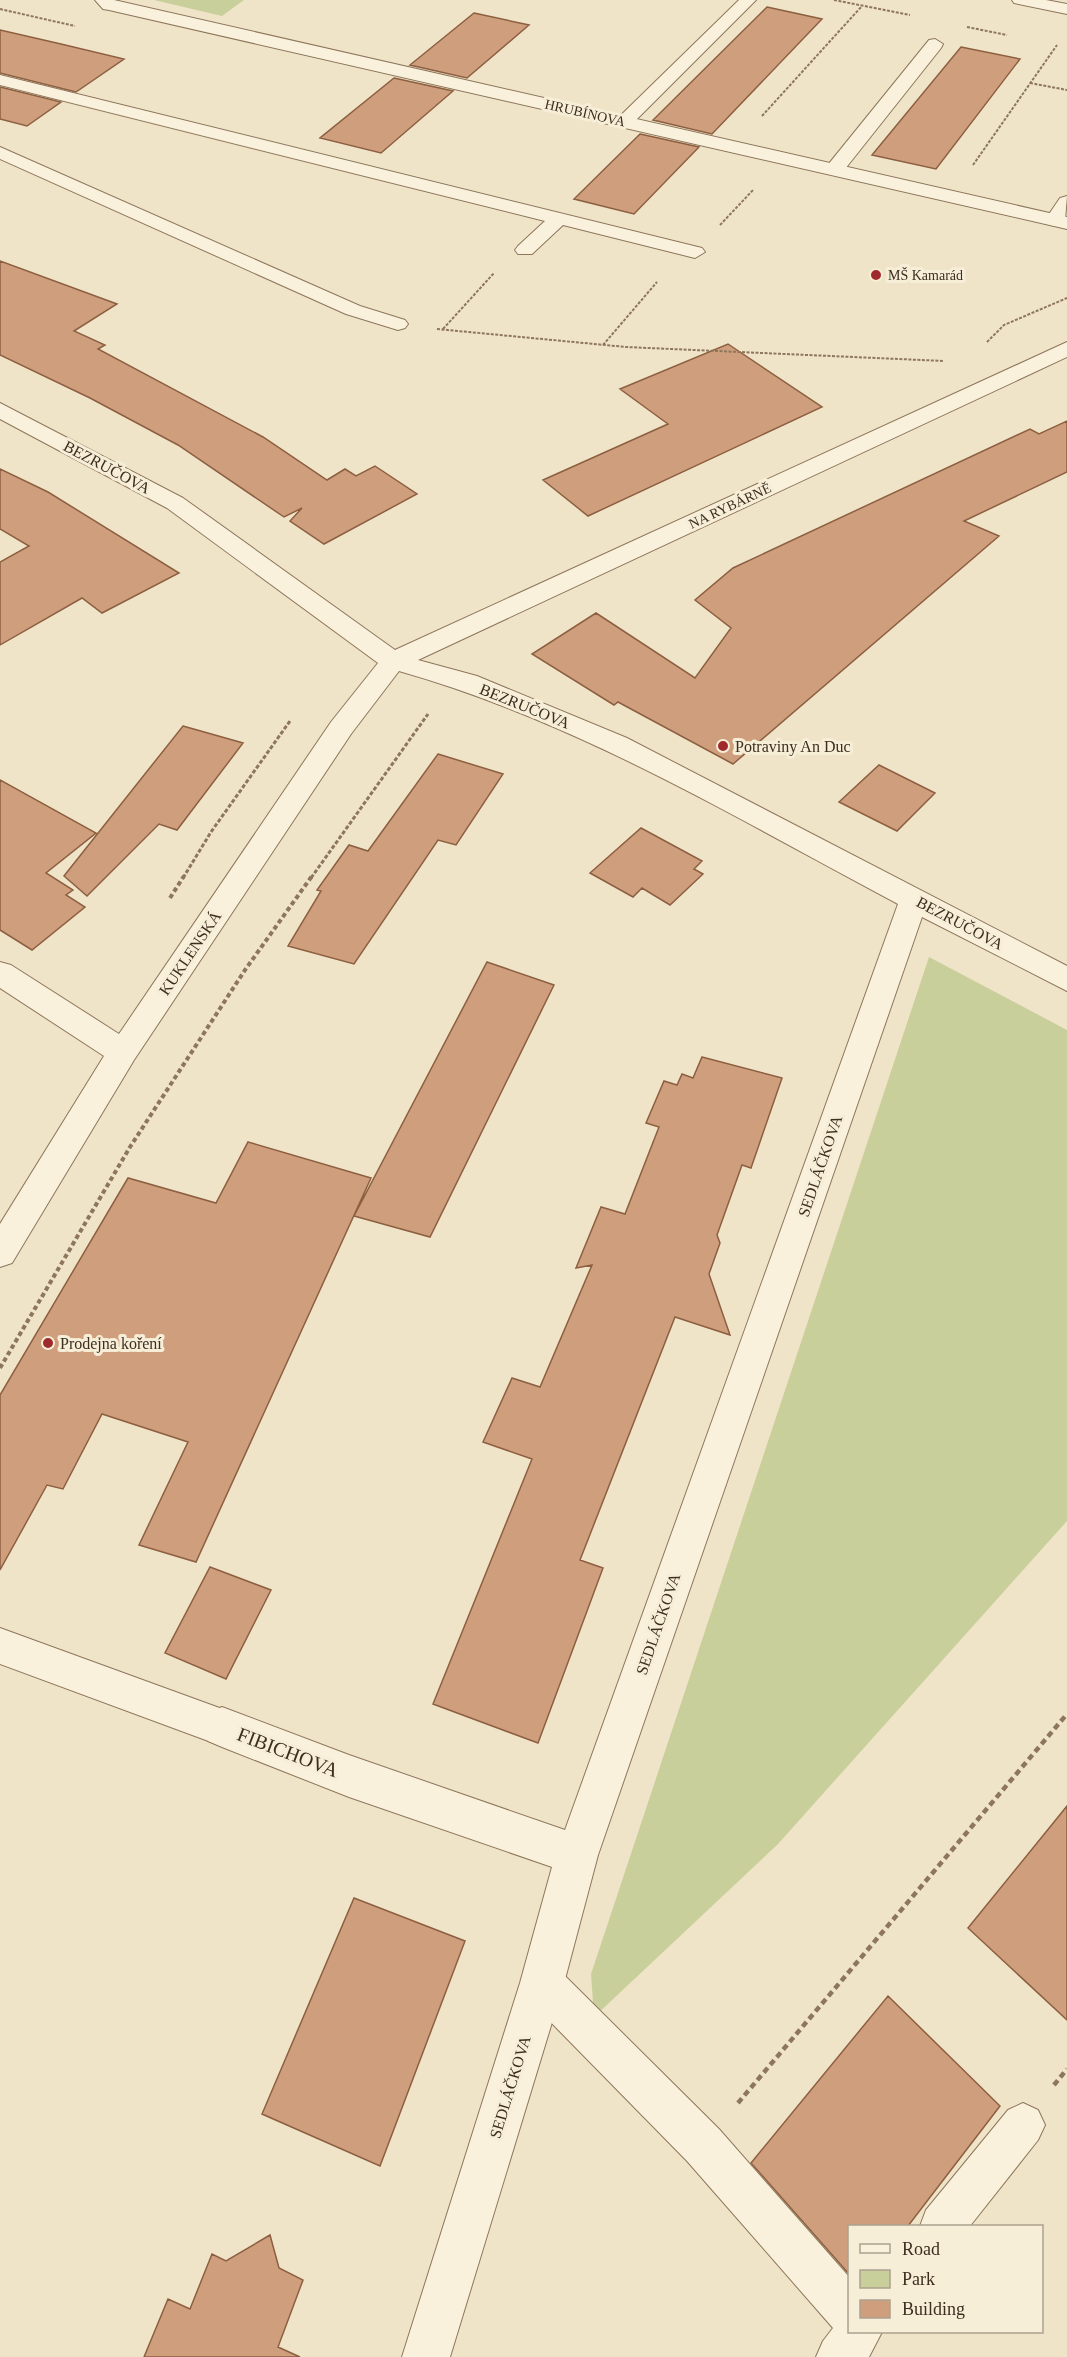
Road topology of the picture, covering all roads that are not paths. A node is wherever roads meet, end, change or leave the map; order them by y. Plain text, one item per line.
1 (104, 0) edge
2 (748, 0) edge
3 (1020, 0) edge
4 (1067, 9) edge
5 (935, 44) dead end
6 (0, 80) edge
7 (624, 122) junction
8 (0, 152) edge
9 (834, 170) junction
10 (1067, 202) edge
11 (558, 219) junction
12 (1061, 221) edge
13 (525, 250) road end
14 (690, 251) road end
15 (398, 324) road end
16 (1067, 349) edge
17 (0, 410) edge
18 (393, 661) junction
19 (914, 899) junction
20 (0, 973) edge
21 (1066, 978) edge
22 (123, 1052) junction
23 (0, 1253) edge
24 (0, 1646) edge
25 (222, 1727) joint
26 (577, 1855) junction
27 (542, 1983) junction
28 (1023, 2125) dead end
29 (943, 2225) edge
30 (848, 2312) edge
31 (857, 2333) edge
32 (426, 2357) edge
33 (839, 2357) edge

1 - 7 street, HRUBÍNOVA
2 - 7 lane
3 - 4 lane
5 - 9 lane
6 - 11 lane
7 - 9 street, HRUBÍNOVA
8 - 15 lane
9 - 12 street, HRUBÍNOVA
10 - 12 lane
11 - 13 lane
11 - 14 lane
16 - 18 street, NA RYBÁRNĚ
17 - 18 street, BEZRUČOVA
18 - 19 street, BEZRUČOVA
18 - 22 street, KUKLENSKÁ
19 - 21 street, BEZRUČOVA
19 - 26 street, SEDLÁČKOVA
20 - 22 street
22 - 23 street, KUKLENSKÁ
24 - 25 lane, FIBICHOVA
25 - 26 street, FIBICHOVA
26 - 27 street, SEDLÁČKOVA
27 - 30 lane
27 - 32 street, SEDLÁČKOVA
28 - 29 lane
31 - 33 lane

